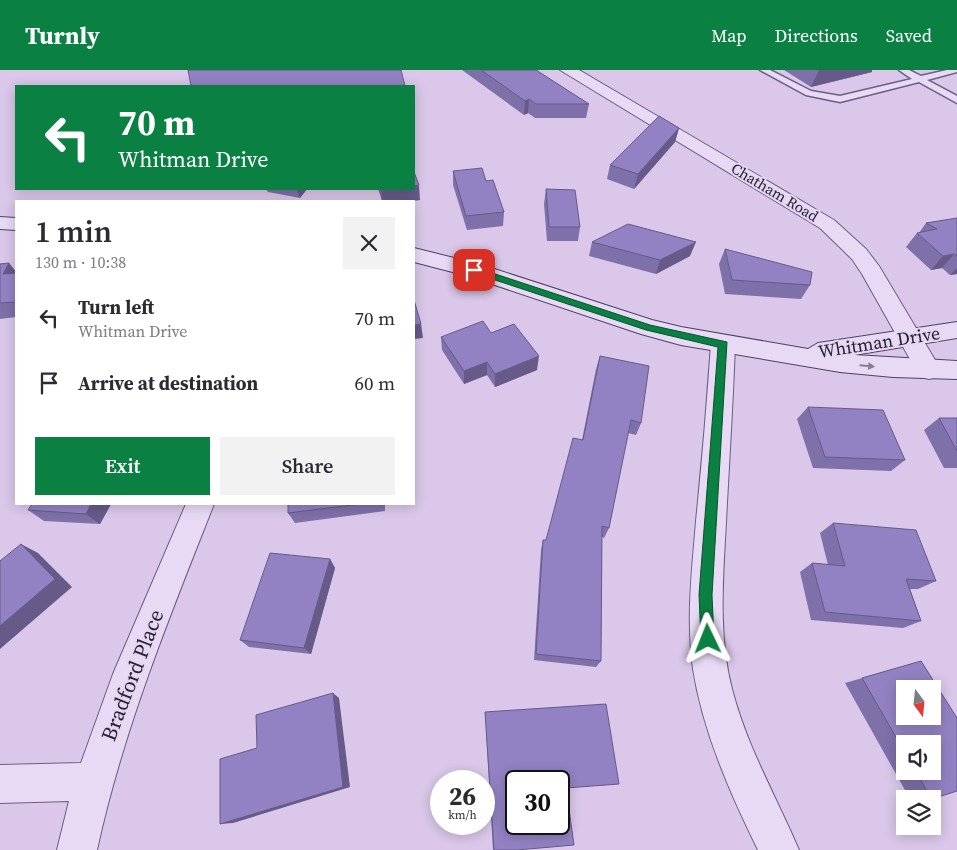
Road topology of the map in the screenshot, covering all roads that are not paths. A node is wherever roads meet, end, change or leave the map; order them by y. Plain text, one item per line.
1 (568, 70) edge
2 (764, 70) edge
3 (903, 70) edge
4 (956, 71) edge
5 (921, 80) junction
6 (957, 100) edge
7 (0, 223) edge
8 (15, 224) edge
9 (415, 255) edge
10 (957, 330) edge
11 (911, 336) junction
12 (723, 344) junction
13 (802, 355) junction
14 (929, 370) junction
15 (957, 370) edge
16 (200, 505) edge
17 (93, 782) junction
18 (0, 784) edge
19 (77, 850) edge
20 (778, 850) edge

1 - 11 street, Chatham Road
2 - 5 lane
3 - 5 lane
4 - 5 lane
5 - 6 lane
7 - 8 street
9 - 12 street, Whitman Drive
10 - 11 street, Whitman Drive
11 - 13 street, Whitman Drive
11 - 14 street, Chatham Road
12 - 13 street, Whitman Drive
12 - 20 street
13 -> 14 street, Whitman Drive
14 - 15 street, Whitman Drive
16 - 17 street, Bradford Place
17 - 18 street
17 - 19 street, Bradford Place

